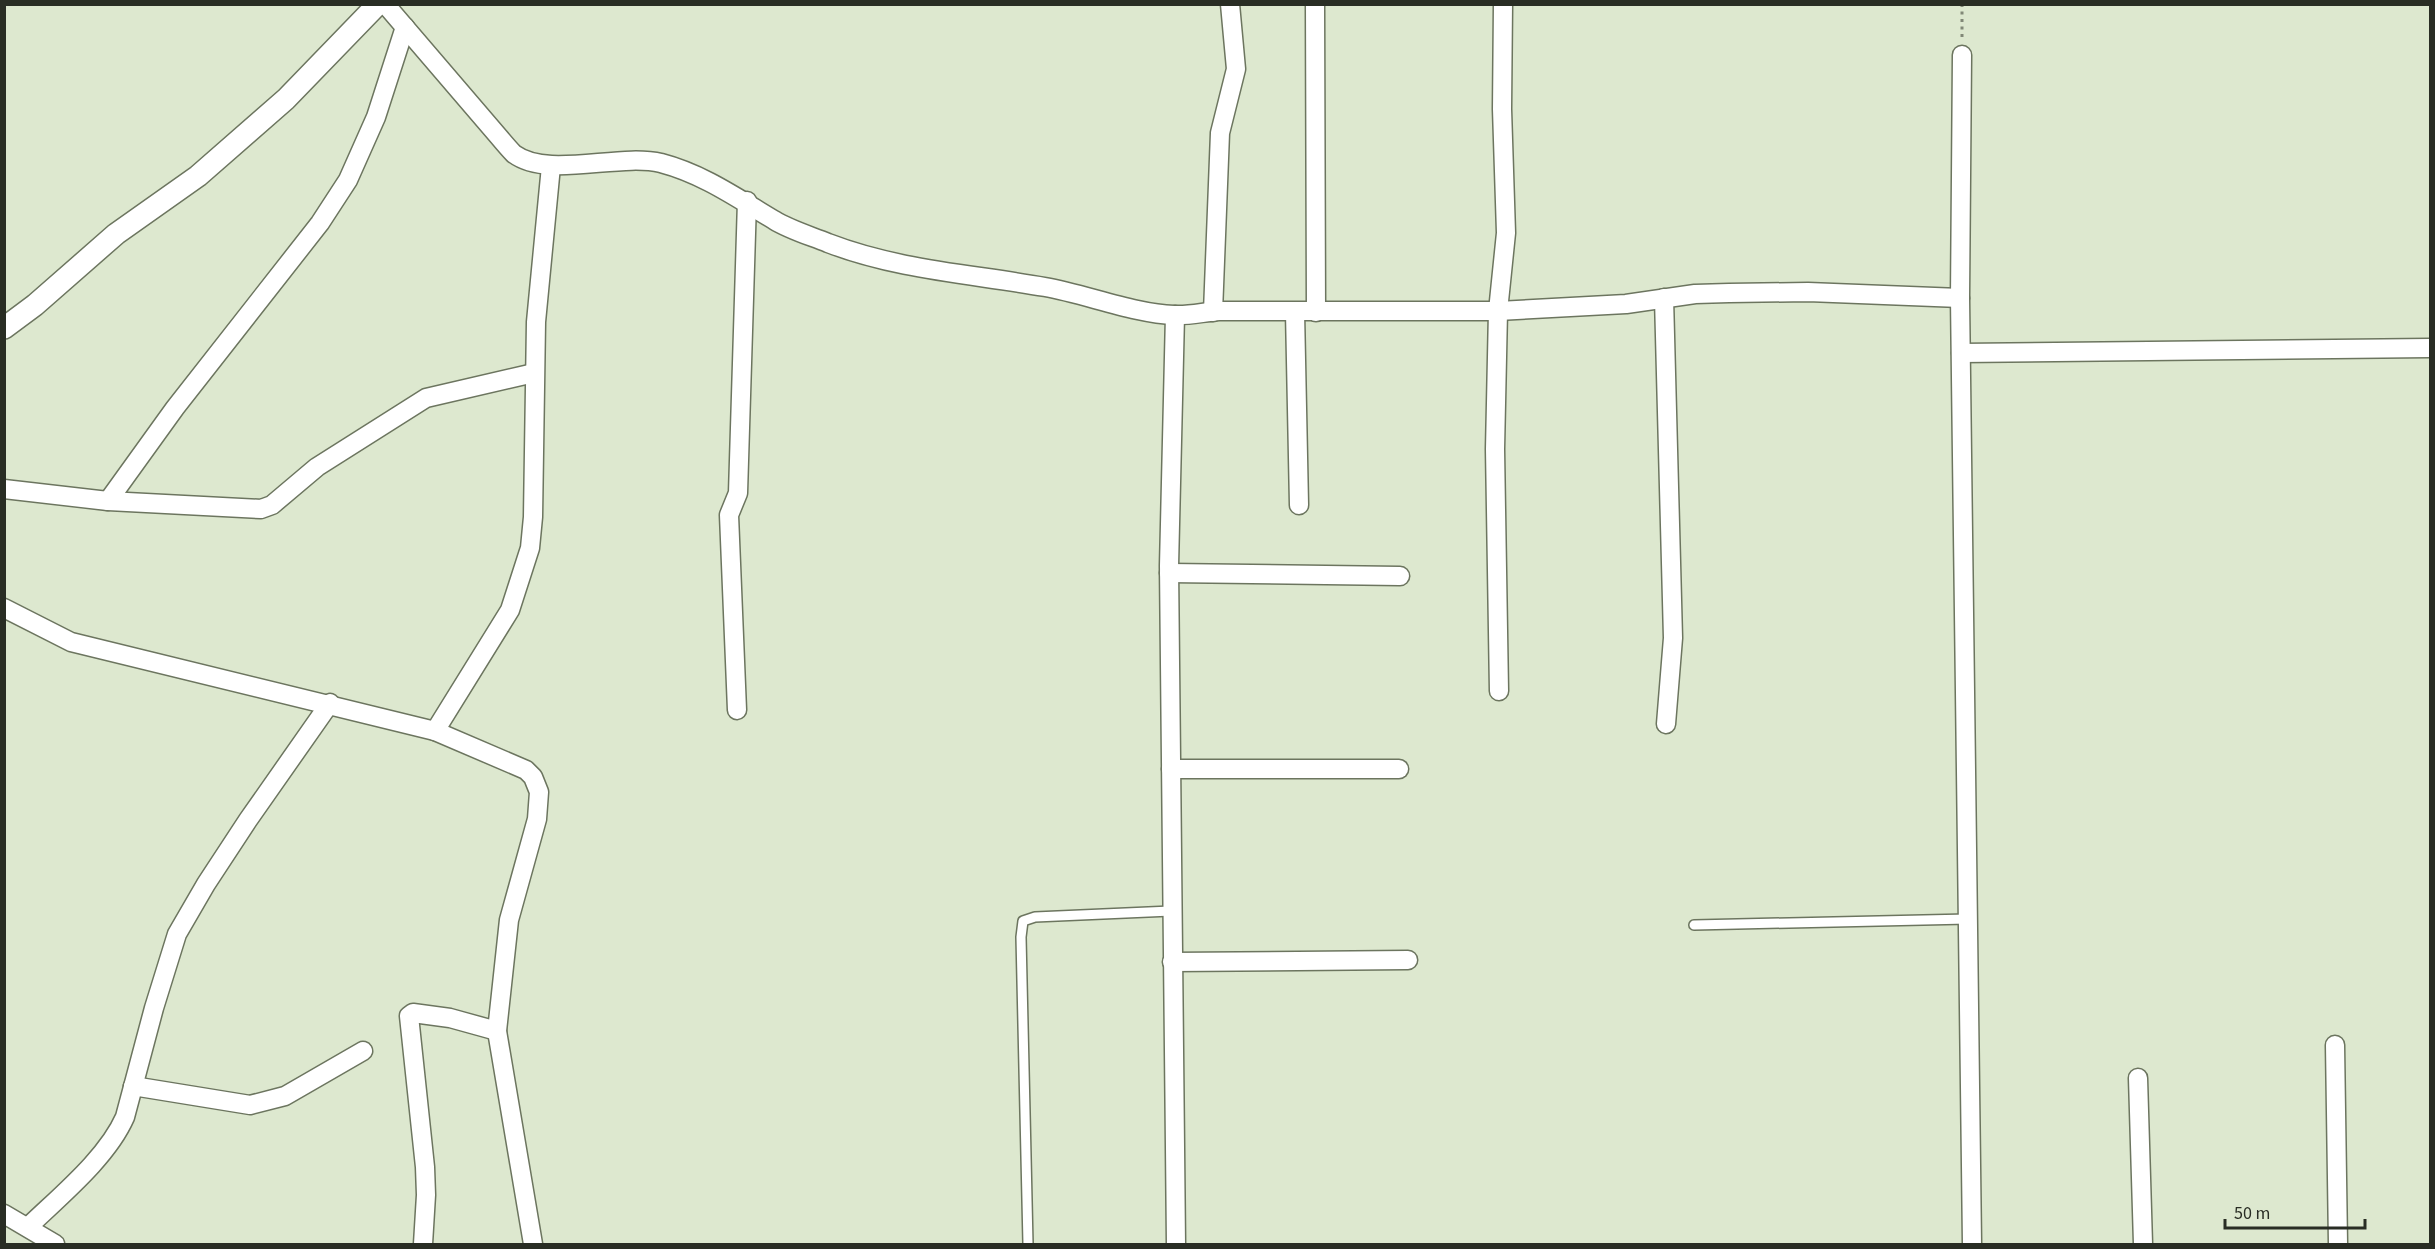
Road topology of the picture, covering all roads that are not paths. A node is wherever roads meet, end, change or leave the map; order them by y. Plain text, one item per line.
1 (378, 4) edge
2 (385, 4) edge
3 (1230, 4) edge
4 (1315, 4) edge
5 (1503, 4) edge
6 (405, 27) junction
7 (1962, 55) road end
8 (551, 166) junction
9 (747, 201) junction
10 (1664, 298) junction
11 (1960, 298) junction
12 (1498, 311) junction
13 (1214, 312) junction
14 (1295, 312) junction
15 (1317, 312) junction
16 (1175, 315) junction
17 (4, 328) edge
18 (2430, 348) edge
19 (1961, 353) junction
20 (534, 374) junction
21 (4, 489) edge
22 (108, 501) junction
23 (1299, 505) dead end
24 (1169, 573) junction
25 (1400, 576) dead end
26 (4, 608) edge
27 (1499, 691) dead end
28 (330, 703) junction
29 (737, 710) dead end
30 (1666, 724) dead end
31 (435, 730) junction
32 (1171, 769) junction
33 (1398, 770) dead end
34 (1171, 911) junction
35 (1968, 919) junction
36 (1694, 925) dead end
37 (1408, 960) dead end
38 (1172, 962) junction
39 (497, 1032) junction
40 (2335, 1045) dead end
41 (363, 1051) dead end
42 (2138, 1078) dead end
43 (133, 1086) junction
44 (4, 1214) edge
45 (28, 1227) junction
46 (55, 1245) edge
47 (423, 1245) edge
48 (532, 1245) edge
49 (1028, 1245) edge
50 (1176, 1245) edge
51 (1972, 1245) edge
52 (2143, 1245) edge
53 (2338, 1245) edge

1 - 17 street
2 - 6 street
3 - 13 street
4 - 15 street
5 - 12 street
6 - 8 street
6 - 22 street
7 - 11 street
8 - 9 street
8 - 20 street
9 - 16 street
9 - 29 street
10 - 11 street
10 - 12 street
10 - 30 street
11 - 19 street
12 - 15 street
12 - 27 street
13 - 14 street
13 - 16 street
14 - 15 street
14 - 23 street
16 - 24 street
18 - 19 street
19 - 35 street
20 - 22 street
20 - 31 street
21 - 22 street
24 - 25 street
24 - 32 street
26 - 28 street
28 - 31 street
28 - 43 street
31 - 39 street
32 - 33 street
32 - 34 street
34 - 38 street
34 - 49 lane
35 - 36 lane
35 - 51 street
37 - 38 street
38 - 50 street
39 - 47 street
39 - 48 street
40 - 53 street
41 - 43 street
42 - 52 street
43 - 45 street
44 - 45 street
45 - 46 street

